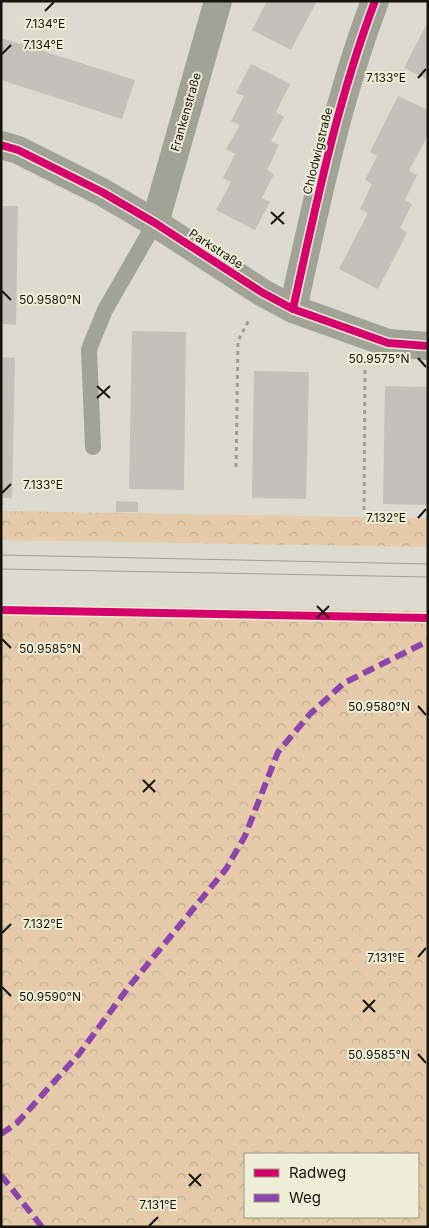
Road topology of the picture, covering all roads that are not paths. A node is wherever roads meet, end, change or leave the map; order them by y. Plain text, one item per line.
1 (218, 1) edge
2 (375, 1) edge
3 (1, 145) edge
4 (155, 223) junction
5 (293, 308) junction
6 (428, 346) edge
7 (93, 447) dead end

1 - 4 street, Frankenstraße
2 - 5 street, Chlodwigstraße
3 - 4 street, Parkstraße
4 - 5 street, Parkstraße
4 - 7 lane
5 - 6 street, Parkstraße

